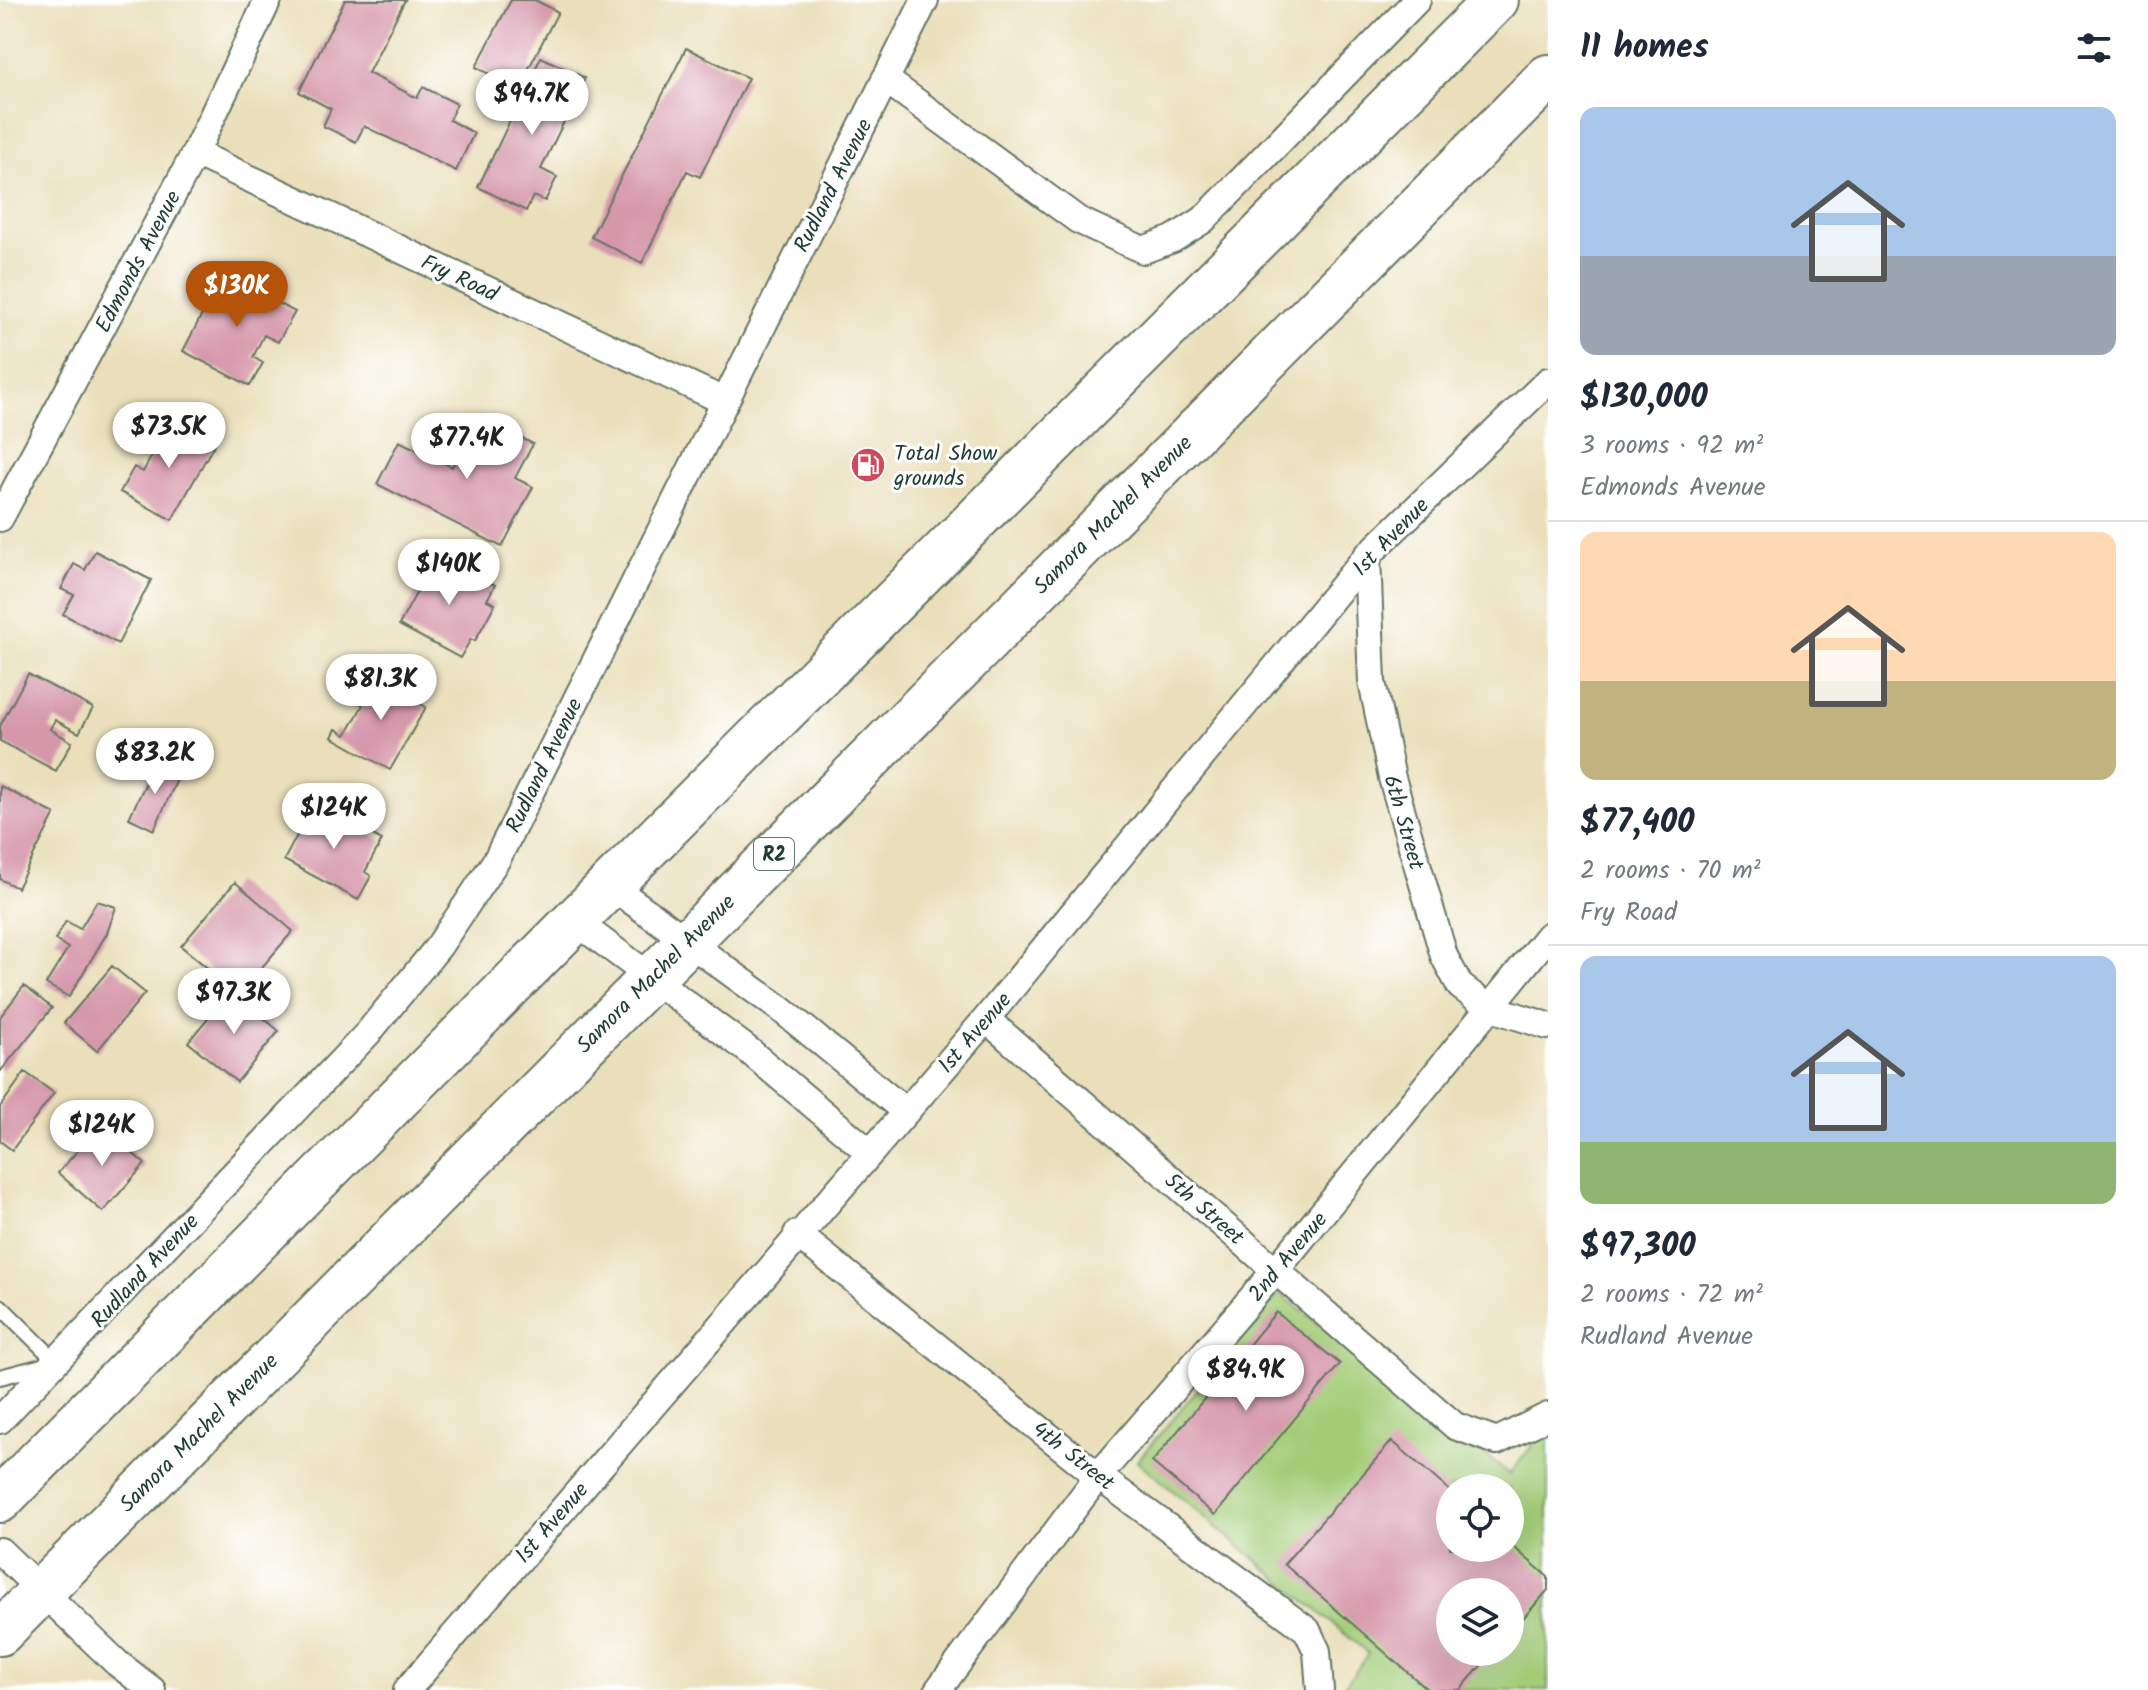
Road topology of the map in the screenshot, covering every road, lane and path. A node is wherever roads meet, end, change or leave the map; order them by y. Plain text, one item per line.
1 (268, 0) edge
2 (925, 0) edge
3 (1417, 0) edge
4 (1496, 0) edge
5 (1548, 77) edge
6 (885, 79) junction
7 (195, 153) junction
8 (1548, 381) edge
9 (724, 401) junction
10 (0, 518) edge
11 (1367, 556) junction
12 (610, 885) junction
13 (574, 920) junction
14 (1548, 936) edge
15 (688, 940) junction
16 (653, 976) junction
17 (1488, 1007) junction
18 (986, 1019) junction
19 (1548, 1026) edge
20 (905, 1111) junction
21 (869, 1152) junction
22 (797, 1234) junction
23 (1276, 1270) junction
24 (0, 1306) edge
25 (57, 1362) junction
26 (0, 1377) edge
27 (1548, 1416) edge
28 (0, 1420) edge
29 (1098, 1476) junction
30 (0, 1500) edge
31 (0, 1551) edge
32 (41, 1590) junction
33 (0, 1633) edge
34 (152, 1690) edge
35 (407, 1690) edge
36 (938, 1690) edge
37 (1320, 1690) edge

1 - 7 street, Edmonds Avenue
2 - 6 street, Rudland Avenue
3 - 6 street
4 - 12 highway
5 - 15 highway, Samora Machel Avenue / R2
6 - 9 street, Rudland Avenue
7 - 9 street, Fry Road
7 - 10 street, Edmonds Avenue
8 - 11 street, 1st Avenue
9 - 25 street, Rudland Avenue
11 - 17 street, 6th Street
11 - 18 street, 1st Avenue
12 - 13 highway
12 - 15 street
13 - 16 street
13 - 30 highway
14 - 17 street, 2nd Avenue
15 - 16 highway, Samora Machel Avenue / R2
15 - 20 street
16 - 21 street
16 - 32 highway, Samora Machel Avenue / R2
17 - 19 street, 6th Street
17 - 23 street, 2nd Avenue
18 - 20 street, 1st Avenue
18 - 23 street, 5th Street
20 - 21 street, 1st Avenue
21 - 22 street, 1st Avenue
22 - 29 street, 4th Street
22 - 35 street, 1st Avenue
23 - 27 street, 5th Street
23 - 29 street, 2nd Avenue
24 - 25 lane
25 - 26 lane
25 - 28 street, Rudland Avenue
29 - 36 street, 2nd Avenue
29 - 37 street, 4th Street
31 - 32 street
32 - 33 highway, Samora Machel Avenue / R2
32 - 34 street

